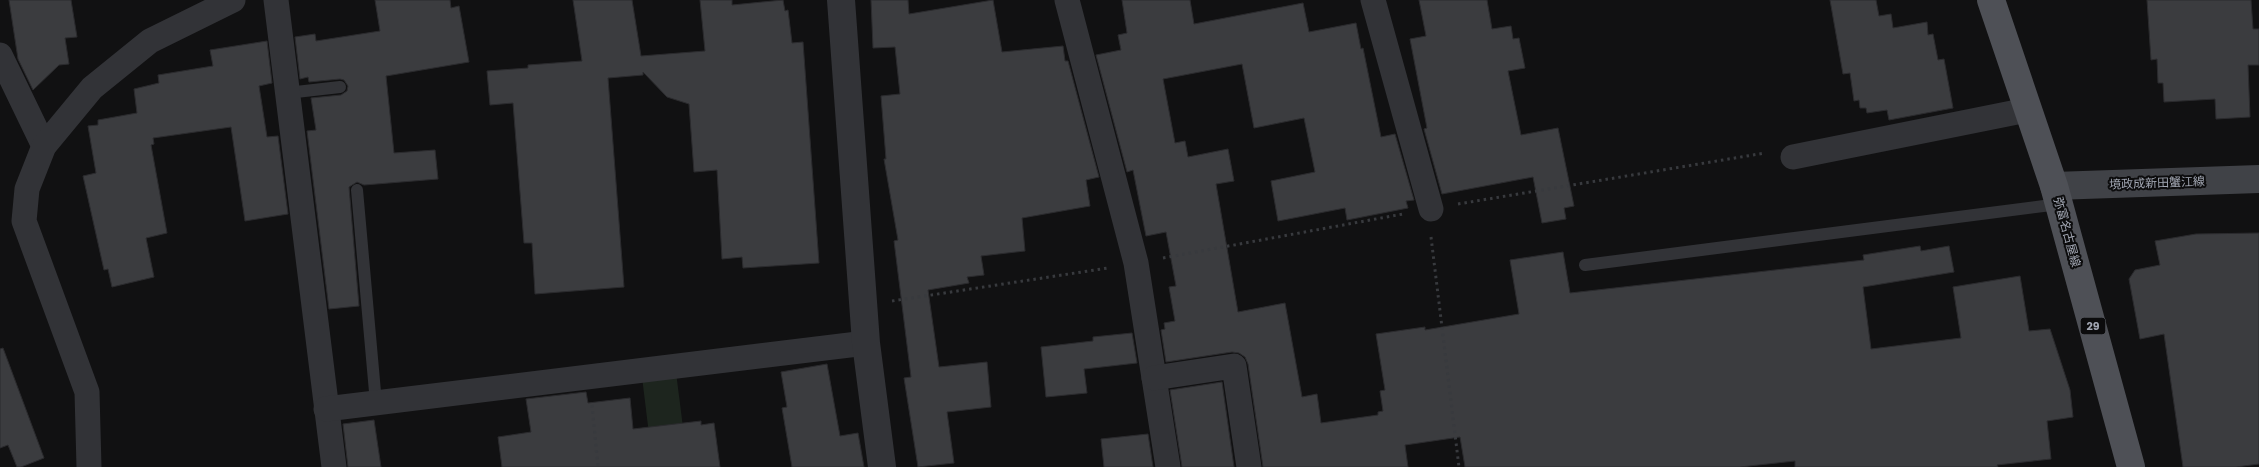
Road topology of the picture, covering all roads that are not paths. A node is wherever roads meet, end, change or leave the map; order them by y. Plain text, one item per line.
1 (233, 0) edge
2 (276, 0) edge
3 (841, 0) edge
4 (1067, 0) edge
5 (1373, 0) edge
6 (1991, 0) edge
7 (0, 55) edge
8 (340, 86) dead end
9 (287, 93) junction
10 (2027, 110) junction
11 (44, 146) junction
12 (1793, 157) road end
13 (2259, 179) edge
14 (357, 190) dead end
15 (2057, 195) junction
16 (1429, 209) road end
17 (1585, 264) dead end
18 (866, 343) junction
19 (1154, 378) junction
20 (376, 402) junction
21 (326, 409) junction
22 (88, 467) edge
23 (334, 467) edge
24 (882, 467) edge
25 (1168, 467) edge
26 (1249, 467) edge
27 (2131, 467) edge

1 - 11 street
2 - 9 street
3 - 18 street
4 - 19 street
5 - 16 street
6 - 10 main road, 弥富名古屋線 / 29
7 - 11 street
8 - 9 lane
9 - 21 street
10 - 12 street
10 - 15 main road, 弥富名古屋線 / 29
11 - 22 street
13 - 15 main road, 境政成新田蟹江線
14 - 20 lane
15 - 17 lane
15 - 27 main road, 弥富名古屋線 / 29
18 - 20 street
18 - 24 street
19 - 25 street
19 - 26 street
20 - 21 street
21 - 23 street

